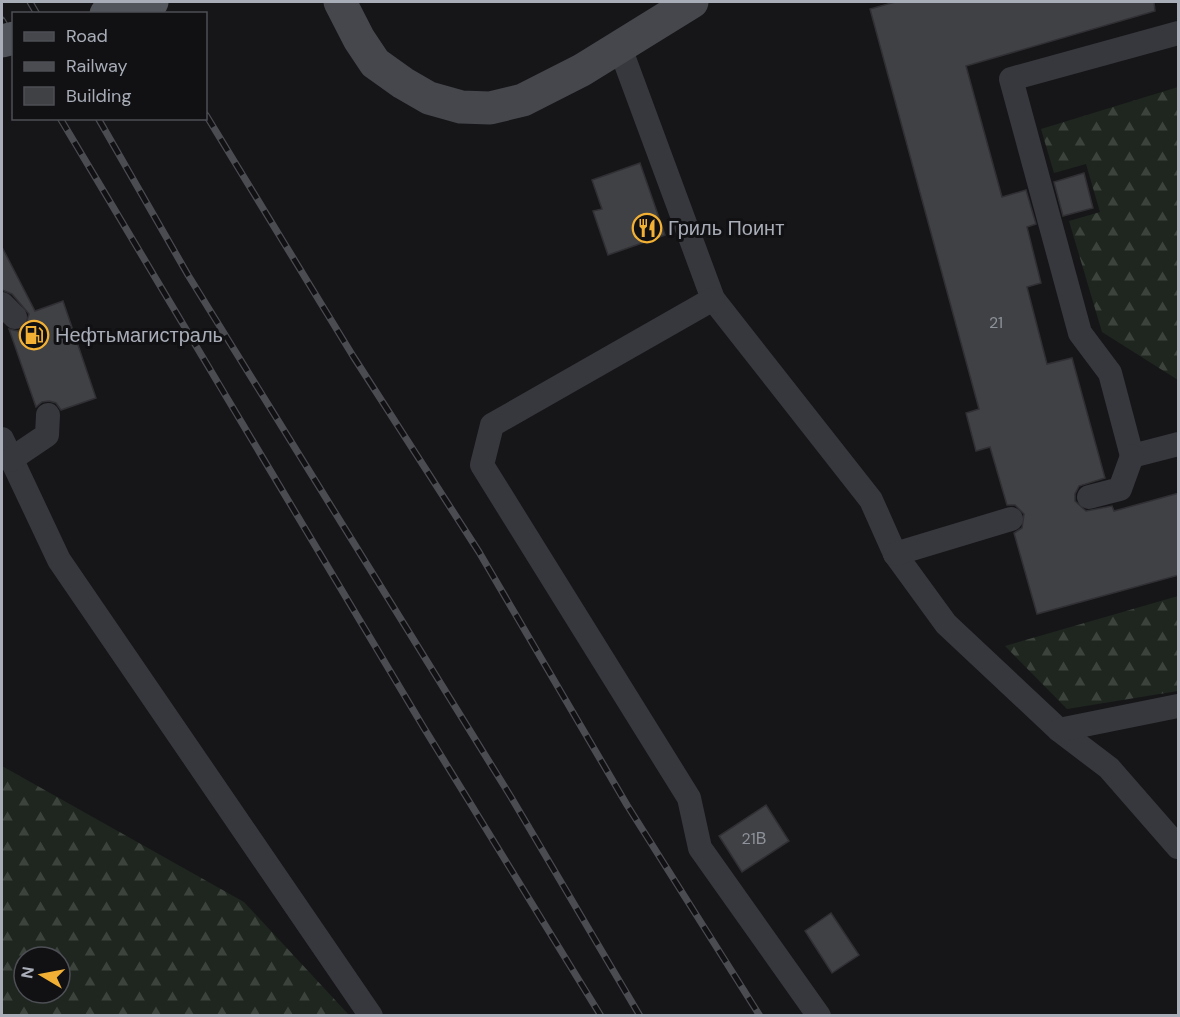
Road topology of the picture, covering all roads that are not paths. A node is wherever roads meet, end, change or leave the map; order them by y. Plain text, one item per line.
1 (152, 2) edge
2 (340, 2) edge
3 (692, 2) edge
4 (114, 12) edge
5 (1179, 33) edge
6 (619, 45) junction
7 (713, 299) junction
8 (48, 415) dead end
9 (1179, 444) edge
10 (6, 449) edge
11 (1132, 456) junction
12 (1089, 497) dead end
13 (1011, 519) dead end
14 (895, 554) junction
15 (1179, 706) edge
16 (1059, 730) junction
17 (1179, 848) edge
18 (371, 1016) edge
19 (819, 1016) edge

1 - 4 main road, bridge
2 - 6 street
3 - 6 street
5 - 11 lane
6 - 7 lane
7 - 14 lane
7 - 19 lane
8 - 10 lane
9 - 11 lane
10 - 18 lane
11 - 12 lane
13 - 14 lane
14 - 16 lane
15 - 16 lane
16 - 17 lane

